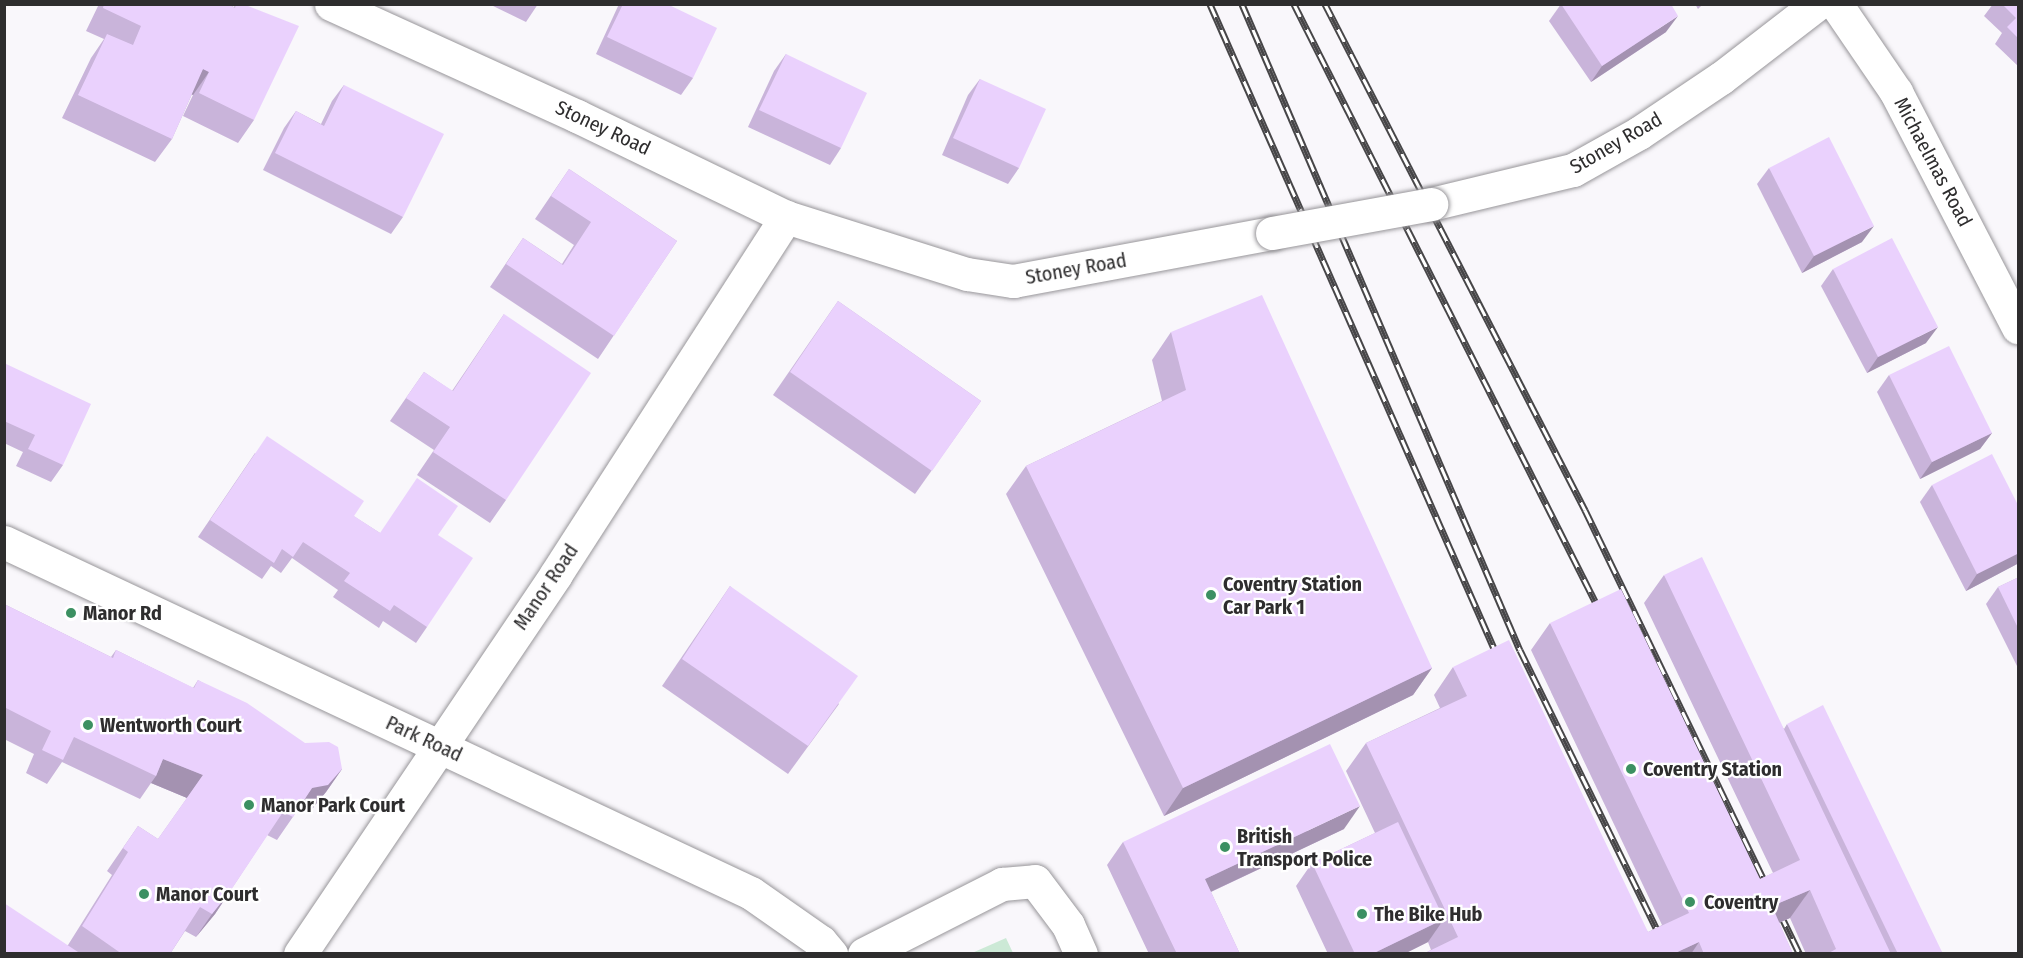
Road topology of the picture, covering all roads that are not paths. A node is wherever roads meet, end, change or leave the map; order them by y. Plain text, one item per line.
1 (331, 4) edge
2 (1817, 4) edge
3 (1836, 4) edge
4 (786, 217) junction
5 (2019, 327) edge
6 (4, 542) edge
7 (440, 746) junction
8 (300, 954) edge
9 (831, 954) edge
10 (864, 954) edge
11 (1081, 954) edge

1 - 4 street, Stoney Road
2 - 4 street, Stoney Road, bridge
3 - 5 street, Michaelmas Road
4 - 7 street, Manor Road
6 - 7 street, Park Road
7 - 8 street, Manor Road
7 - 9 street, Park Road
10 - 11 street

